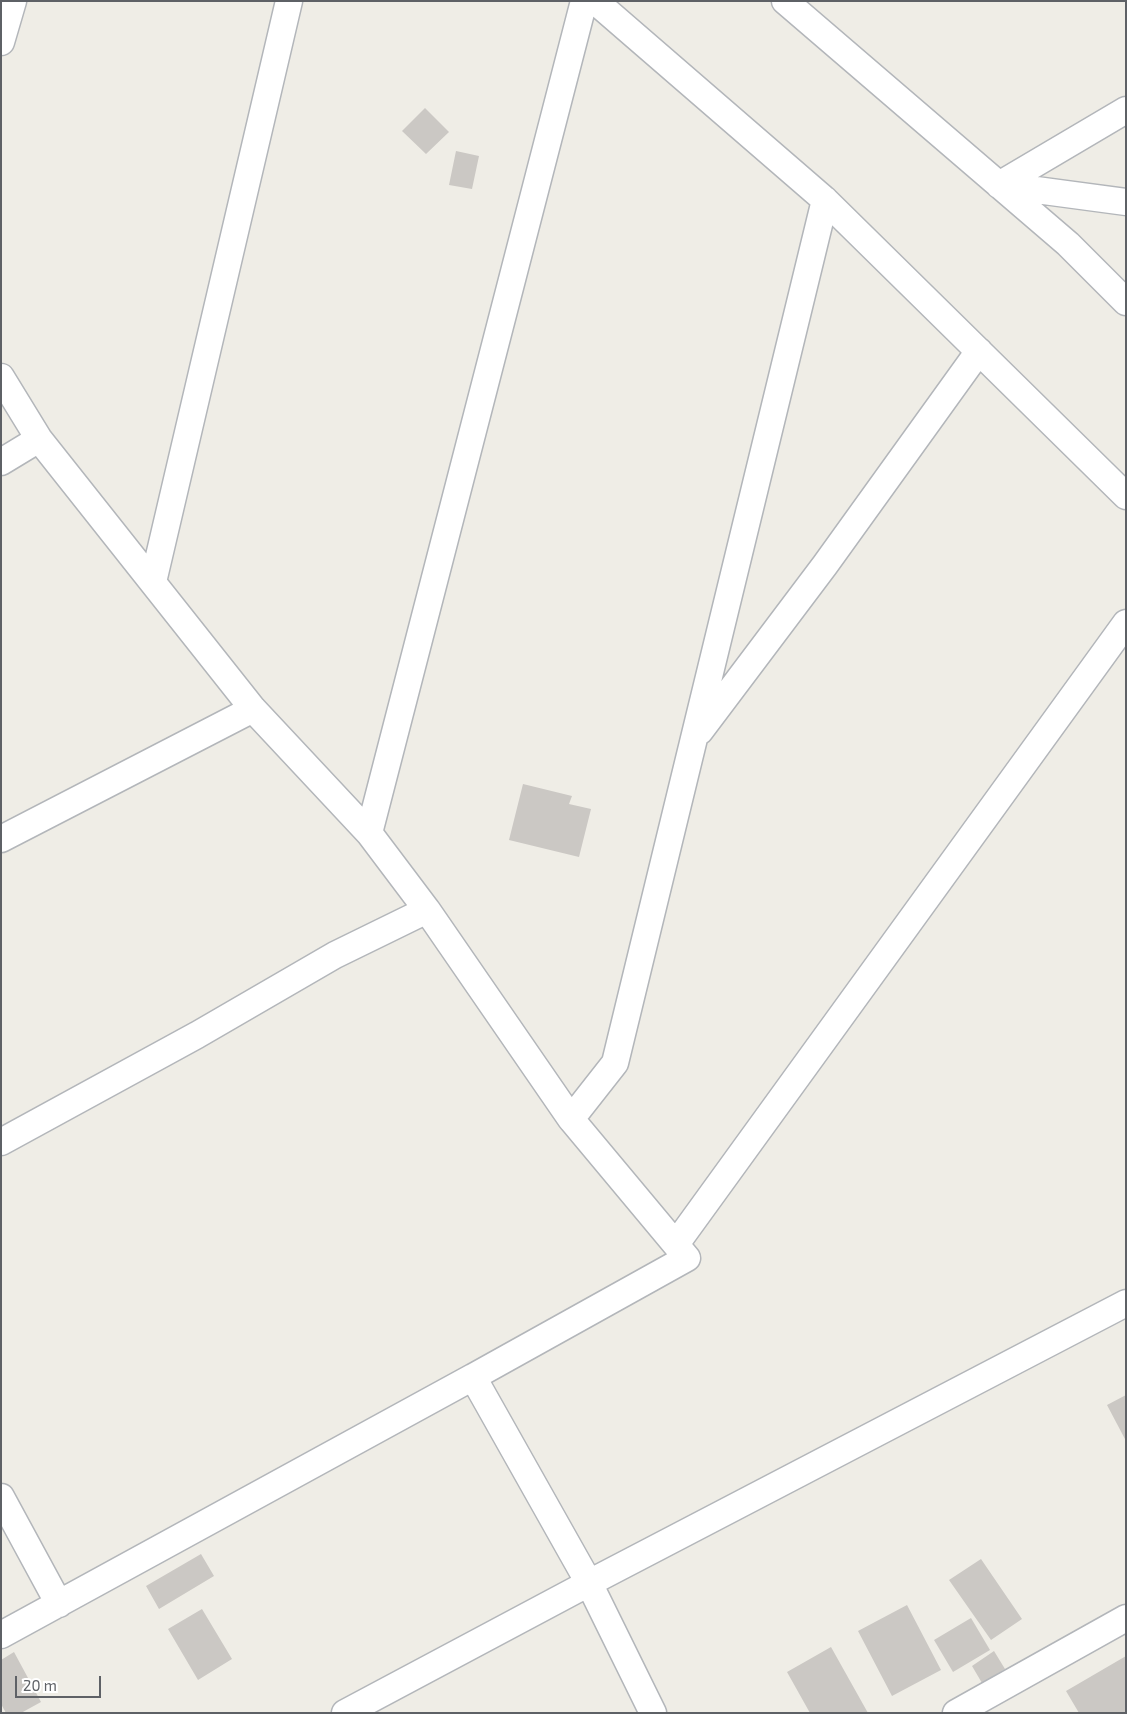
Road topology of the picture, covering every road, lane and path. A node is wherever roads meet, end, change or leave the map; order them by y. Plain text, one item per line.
1 (13, 1) edge
2 (289, 1) edge
3 (584, 1) edge
4 (595, 1) edge
5 (785, 1) edge
6 (1, 42) edge
7 (1126, 110) edge
8 (999, 185) junction
9 (826, 200) junction
10 (1126, 202) edge
11 (1126, 302) edge
12 (978, 351) junction
13 (1, 377) edge
14 (39, 439) junction
15 (1, 462) edge
16 (1126, 496) edge
17 (153, 582) junction
18 (1126, 623) edge
19 (253, 708) junction
20 (694, 740) junction
21 (369, 833) junction
22 (1, 839) edge
23 (428, 910) junction
24 (571, 1119) junction
25 (1, 1142) edge
26 (676, 1244) junction
27 (1126, 1303) edge
28 (473, 1377) junction
29 (1, 1497) edge
30 (589, 1583) junction
31 (59, 1604) junction
32 (1126, 1618) edge
33 (1, 1636) edge
34 (345, 1713) edge
35 (653, 1713) edge
36 (956, 1713) edge

1 - 6 street
2 - 17 street
3 - 21 street
4 - 9 street
5 - 8 street
7 - 8 street
8 - 10 street
8 - 11 street
9 - 12 street
9 - 20 street
12 - 16 street
12 - 20 street
13 - 14 street
14 - 15 street
14 - 17 street
17 - 19 street
18 - 26 street
19 - 21 street
19 - 22 street
20 - 24 street
21 - 23 street
23 - 24 street
23 - 25 street
24 - 26 street
26 - 28 street
27 - 30 street
28 - 30 street
28 - 31 street
29 - 31 street
30 - 34 street
30 - 35 street
31 - 33 street
32 - 36 street

